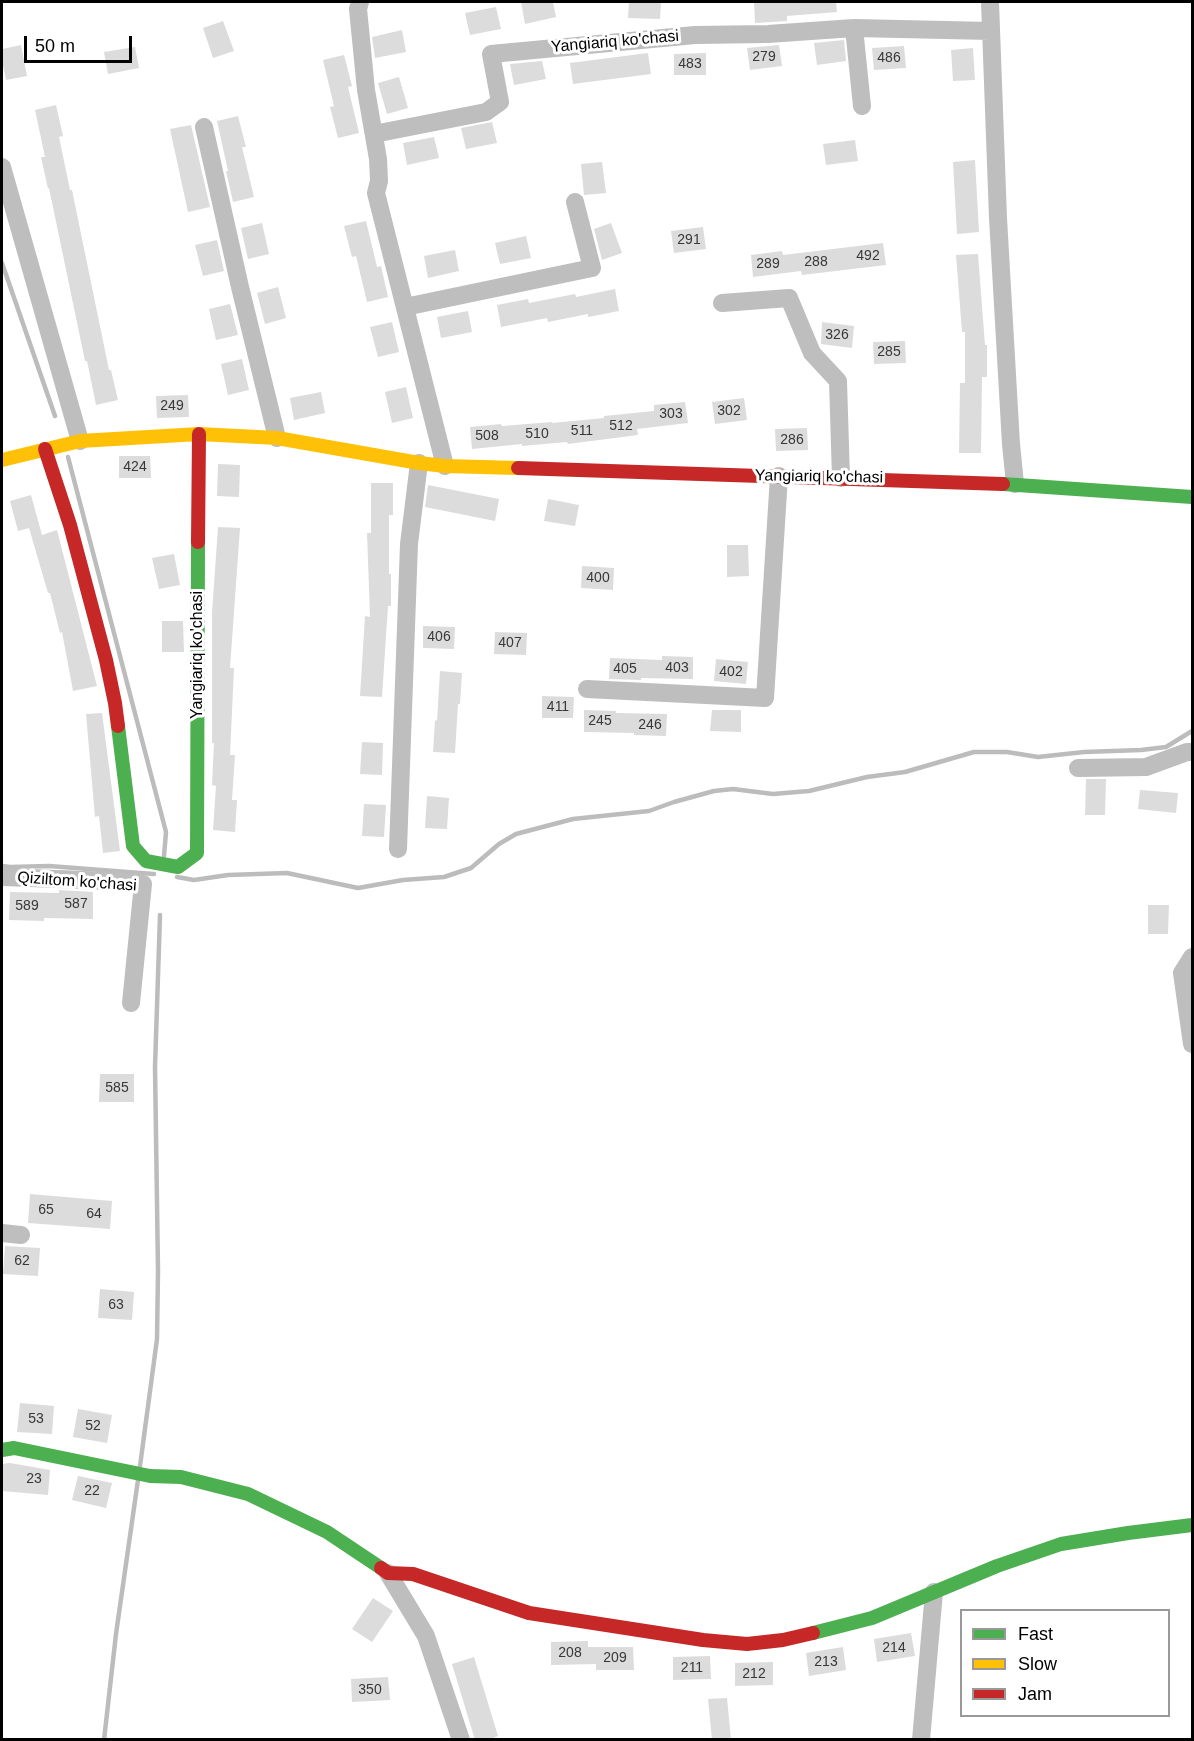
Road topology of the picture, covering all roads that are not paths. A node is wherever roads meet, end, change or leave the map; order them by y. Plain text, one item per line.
1 (360, 2) edge
2 (990, 2) edge
3 (854, 28) junction
4 (991, 31) junction
5 (862, 106) dead end
6 (204, 127) dead end
7 (374, 134) junction
8 (2, 167) edge
9 (575, 202) dead end
10 (722, 303) dead end
11 (405, 307) junction
12 (199, 434) junction
13 (277, 438) junction
14 (80, 441) junction
15 (45, 449) junction
16 (2, 460) edge
17 (419, 463) junction
18 (445, 466) junction
19 (779, 476) junction
20 (841, 478) junction
21 (1015, 484) junction
22 (1192, 497) edge
23 (587, 689) dead end
24 (1192, 753) edge
25 (1078, 768) dead end
26 (398, 849) dead end
27 (2, 877) edge
28 (1192, 957) edge
29 (131, 1003) dead end
30 (1192, 1044) edge
31 (2, 1233) edge
32 (21, 1234) dead end
33 (2, 1450) edge
34 (1192, 1525) edge
35 (388, 1573) junction
36 (934, 1592) junction
37 (461, 1740) edge
38 (921, 1740) edge

1 - 7 street
2 - 4 street
3 - 4 street, Yangiariq ko'chasi
3 - 5 street
3 - 7 street, Yangiariq ko'chasi
4 - 21 street
6 - 13 street
7 - 11 street
8 - 14 street
9 - 11 street
10 - 20 street
11 - 18 street
12 - 13 street, Yangiariq ko'chasi
12 - 14 street, Yangiariq ko'chasi
12 - 15 street, Yangiariq ko'chasi
13 - 17 street, Yangiariq ko'chasi
14 - 15 street, Yangiariq ko'chasi
15 - 16 street
17 - 18 street, Yangiariq ko'chasi
17 - 26 street
18 - 19 street, Yangiariq ko'chasi
19 - 20 street, Yangiariq ko'chasi
19 - 23 street
20 - 21 street, Yangiariq ko'chasi
21 - 22 street, Yangiariq ko'chasi
24 - 25 street
27 - 29 street, Qiziltom ko'chasi
28 - 30 street
31 - 32 street
33 - 35 street
34 - 36 street
35 - 36 street
35 - 37 street
36 - 38 street

